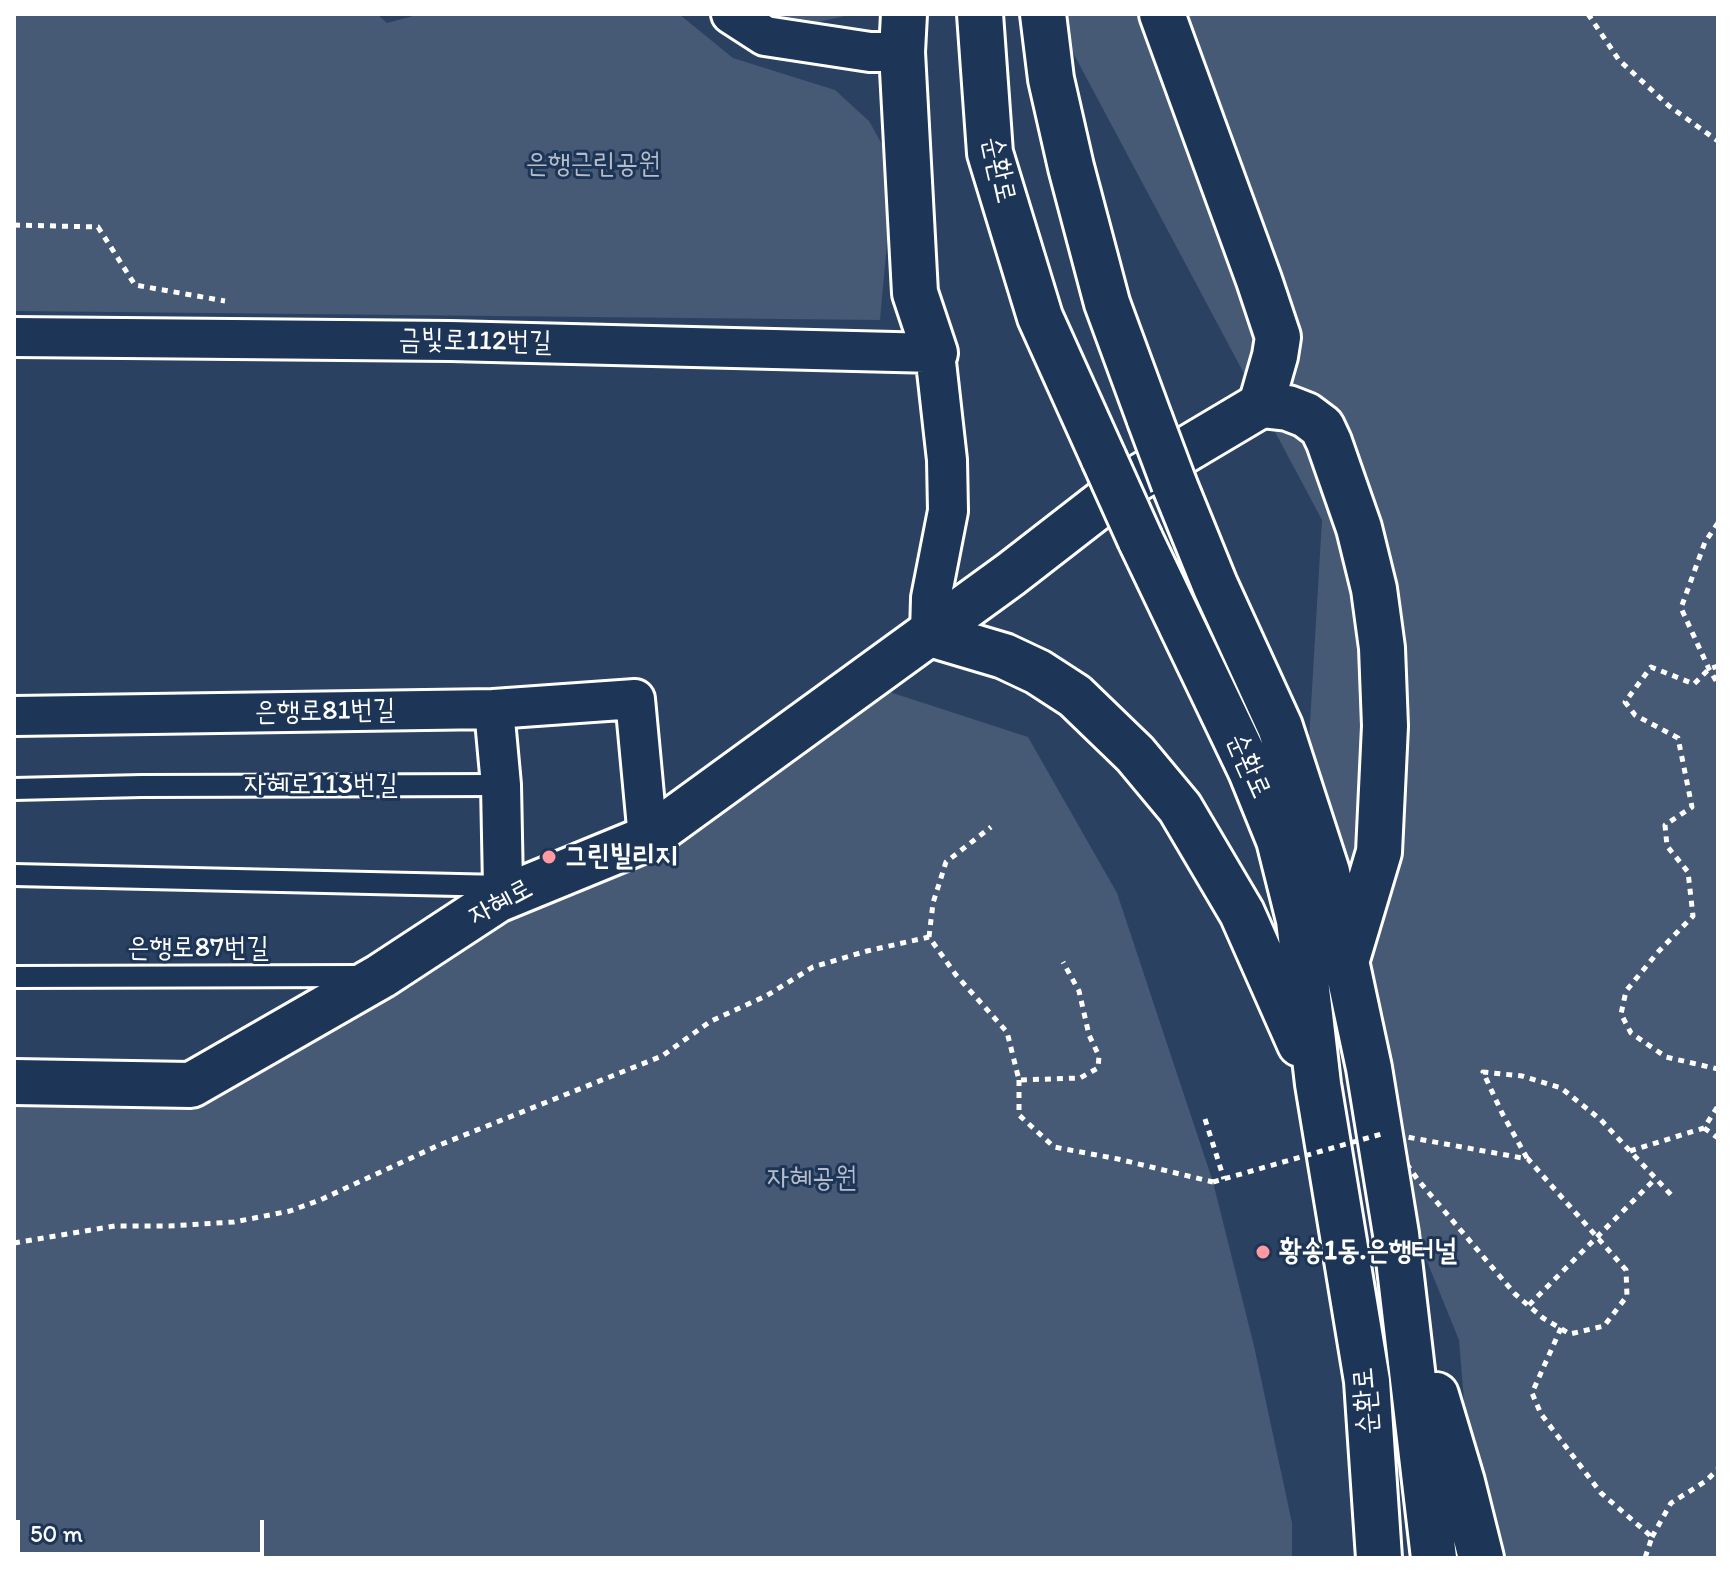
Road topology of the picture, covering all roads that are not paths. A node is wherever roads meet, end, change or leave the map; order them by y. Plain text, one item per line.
1 (731, 14) edge
2 (980, 14) edge
3 (1043, 14) edge
4 (1162, 14) edge
5 (903, 33) edge
6 (14, 337) edge
7 (935, 353) junction
8 (1261, 405) junction
9 (930, 634) junction
10 (494, 709) junction
11 (14, 716) edge
12 (501, 785) junction
13 (14, 789) edge
14 (648, 838) junction
15 (14, 875) edge
16 (500, 893) junction
17 (1346, 964) junction
18 (381, 976) junction
19 (14, 977) edge
20 (14, 1082) edge
21 (1318, 1084) junction
22 (1402, 1284) junction
23 (1367, 1381) junction
24 (1357, 1558) edge
25 (1379, 1558) edge
26 (1434, 1558) edge
27 (1481, 1558) edge

1 - 5 street
2 - 21 main road, 순환로, bridge
3 - 17 main road, 순환로, bridge
4 - 8 main road
5 - 7 main road
6 - 7 street, 금빛로112번길
7 - 9 street
8 - 9 main road, 자혜로
8 - 17 main road
9 - 14 main road, 자혜로
9 - 21 main road
10 - 11 street, 은행로81번길
10 - 12 street
10 - 14 street, 은행로81번길
12 - 13 lane, 자혜로113번길
12 - 16 street
14 - 16 main road, 자혜로
15 - 16 lane
16 - 18 main road, 자혜로
17 - 22 main road, 순환로
18 - 19 lane, 은행로87번길
18 - 20 main road, 자혜로
21 - 23 main road, 순환로
22 - 26 main road, 순환로
22 - 27 main road
23 - 24 main road
23 - 25 main road, 순환로

